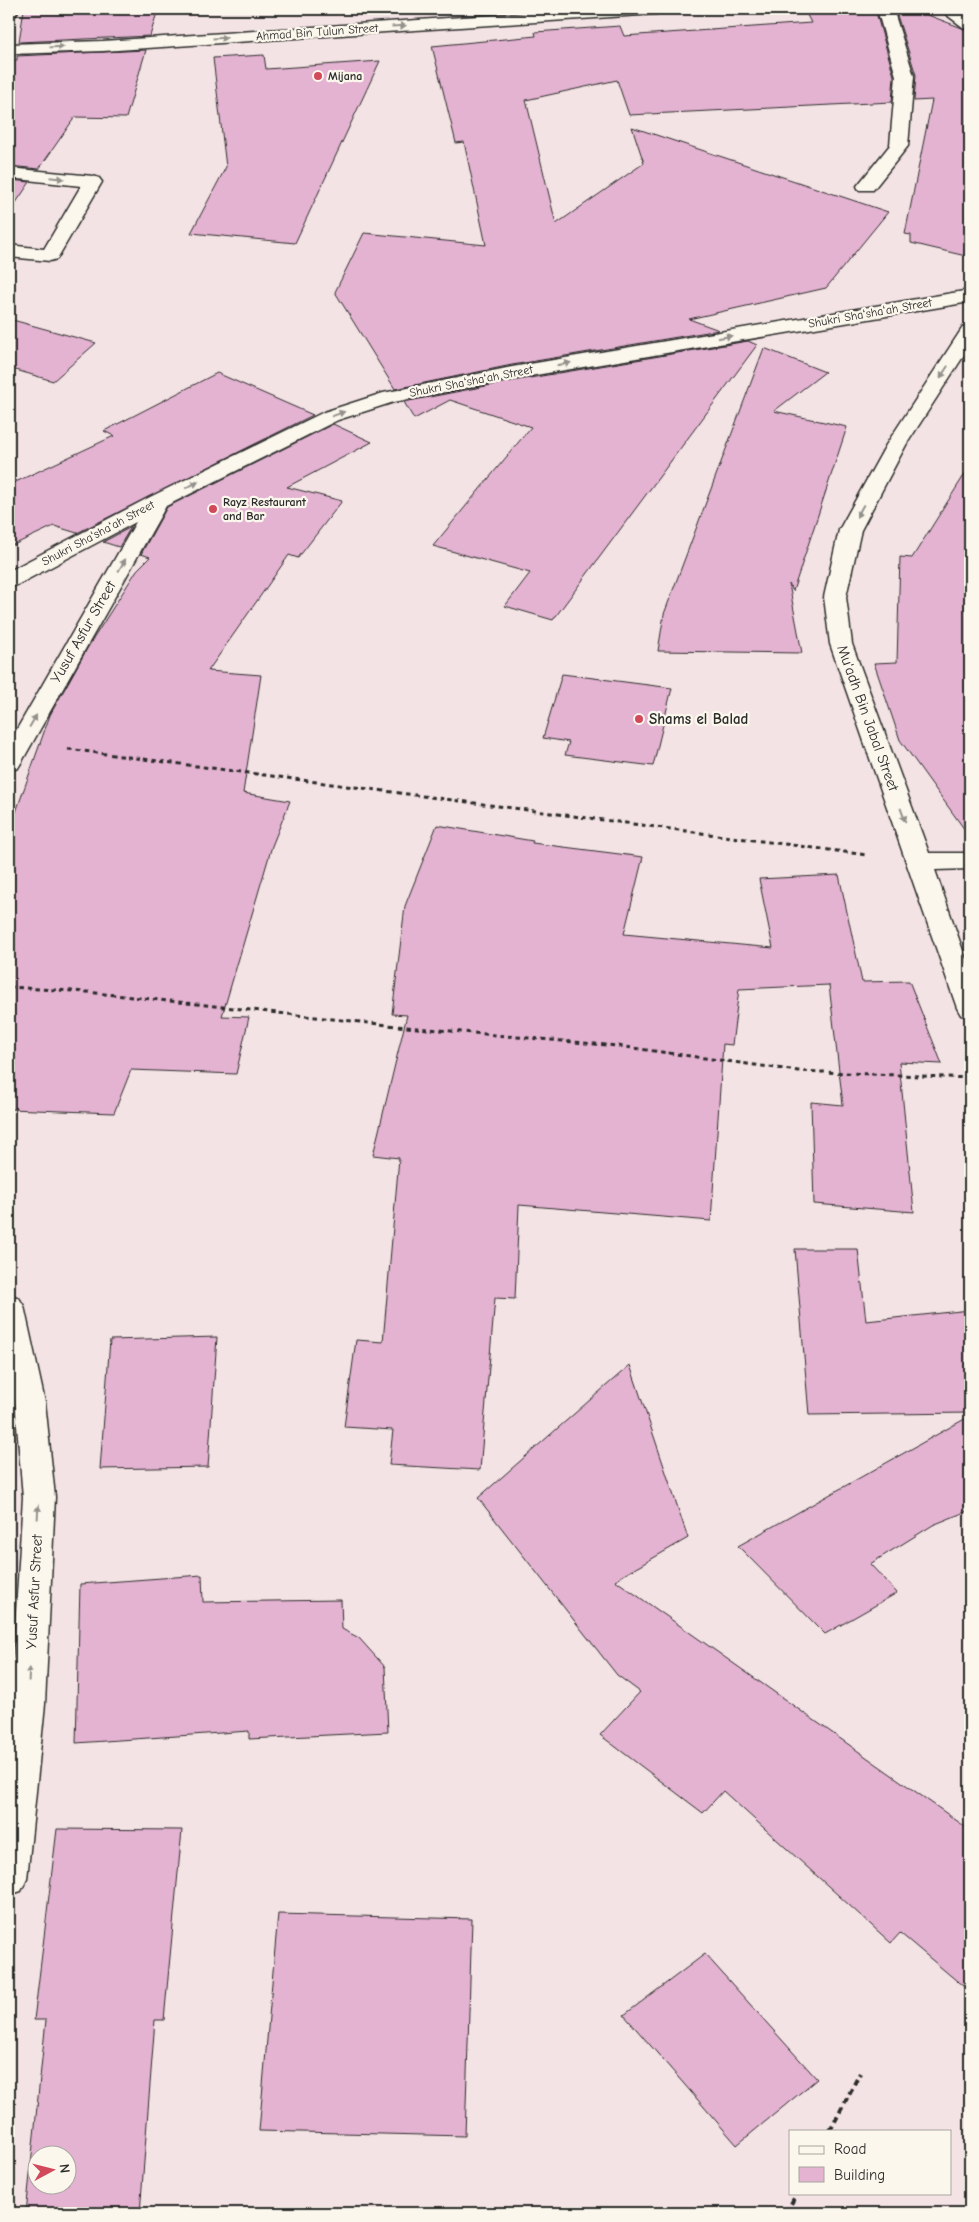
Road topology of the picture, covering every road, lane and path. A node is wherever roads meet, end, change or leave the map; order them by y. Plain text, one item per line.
1 (656, 9) edge
2 (885, 9) edge
3 (947, 9) edge
4 (970, 24) edge
5 (9, 49) edge
6 (9, 173) edge
7 (866, 186) dead end
8 (9, 251) edge
9 (970, 296) edge
10 (970, 331) edge
11 (158, 502) junction
12 (9, 580) edge
13 (20, 742) junction
14 (9, 763) edge
15 (970, 861) edge
16 (920, 862) junction
17 (9, 987) edge
18 (970, 1008) edge
19 (970, 1078) edge
20 (9, 1306) edge
21 (18, 1704) edge
22 (9, 1879) edge
23 (860, 2073) dead end
24 (831, 2130) edge
25 (796, 2194) edge
26 (786, 2213) edge

5 -> 1 street, Ahmad Bin Tulun Street
2 - 7 street
3 - 4 street
6 -> 8 street
11 -> 9 street, Shukri Shaʻshaʻah Street
10 -> 16 street, Mu'adh Bin Jabal Street
11 - 12 street, Shukri Shaʻshaʻah Street
13 -> 11 street, Yusuf Asfur Street
13 - 14 street, Yusuf Asfur Street
13 - 16 path
15 - 16 street
16 - 18 street, Mu'adh Bin Jabal Street
17 - 19 path
21 -> 20 street, Yusuf Asfur Street
21 - 22 street, Yusuf Asfur Street
23 - 24 path
25 - 26 path

